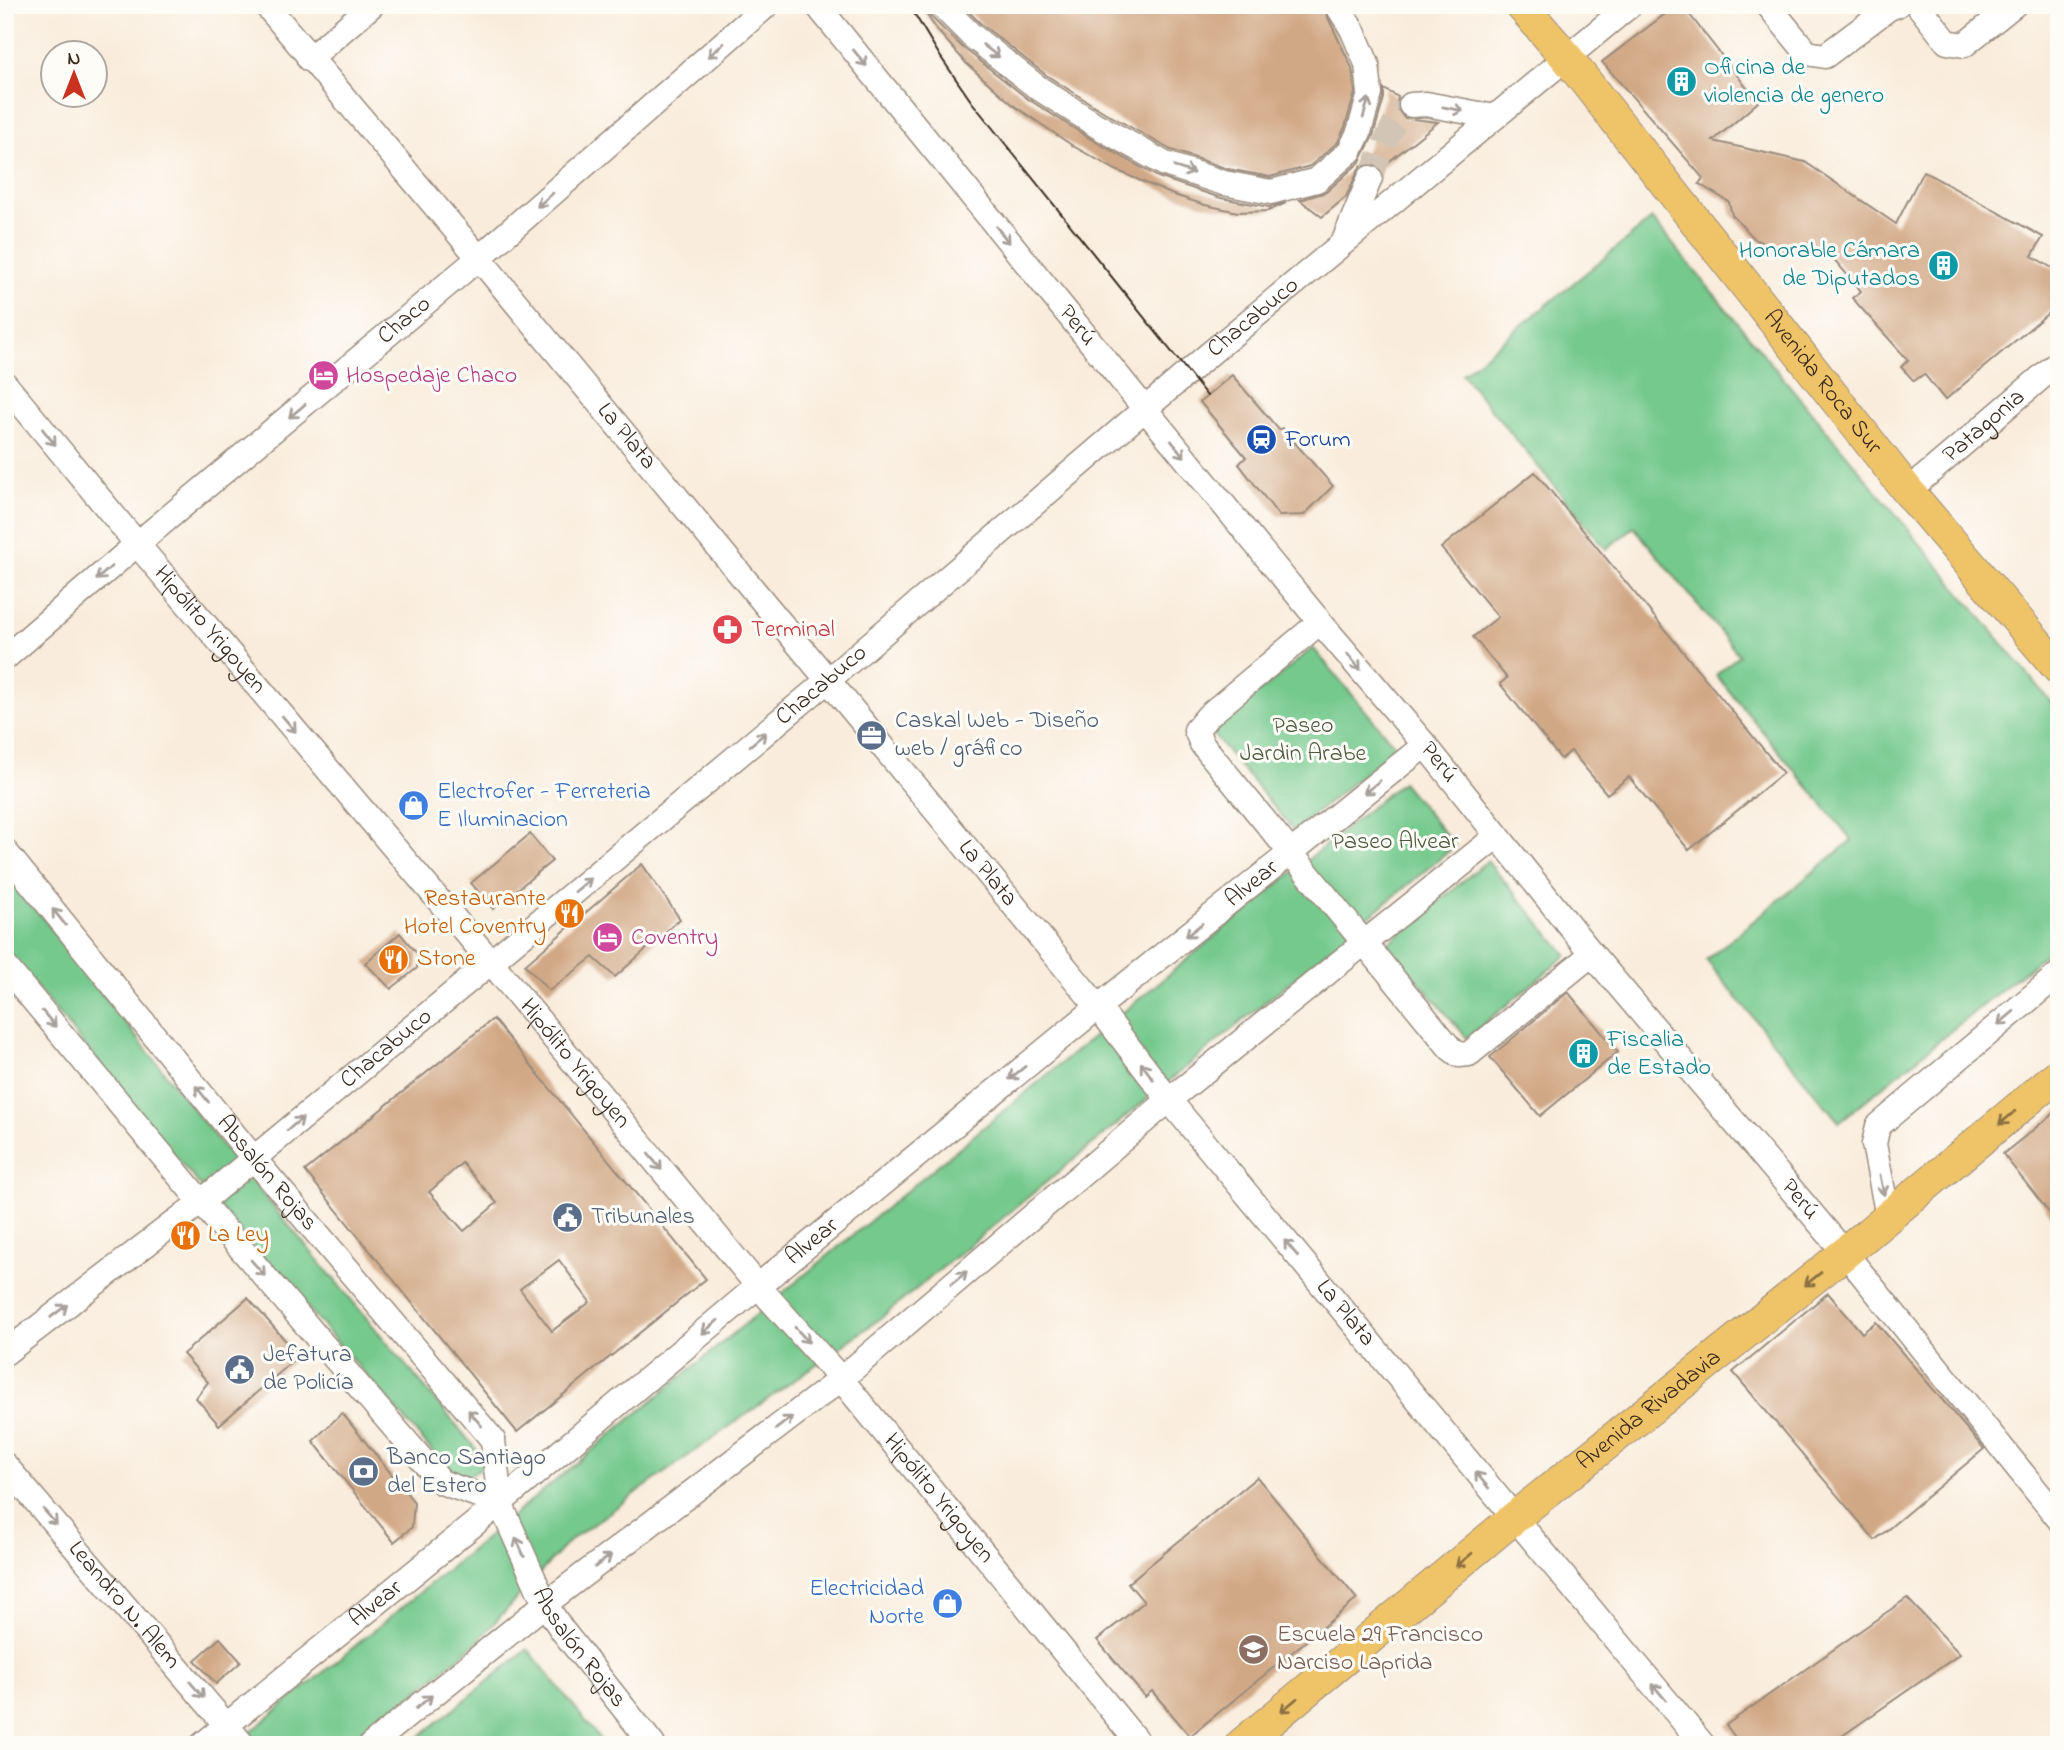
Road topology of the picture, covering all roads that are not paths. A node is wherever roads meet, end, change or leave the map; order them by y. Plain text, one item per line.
1 (265, 5) edge
2 (372, 5) edge
3 (768, 5) edge
4 (817, 5) edge
5 (941, 5) edge
6 (1337, 5) edge
7 (1521, 5) edge
8 (1630, 5) edge
9 (1768, 5) edge
10 (1897, 5) edge
11 (1918, 5) edge
12 (2014, 5) edge
13 (1567, 58) junction
14 (309, 59) junction
15 (1411, 105) dead end
16 (1495, 117) junction
17 (1370, 178) tunnel mouth
18 (1342, 244) junction
19 (480, 258) junction
20 (2059, 362) edge
21 (5, 384) edge
22 (1145, 409) junction
23 (1908, 491) junction
24 (137, 544) junction
25 (1320, 622) junction
26 (5, 659) edge
27 (2059, 669) edge
28 (827, 681) junction
29 (1425, 745) junction
30 (1497, 836) junction
31 (5, 851) edge
32 (1291, 852) junction
33 (1365, 943) junction
34 (1592, 954) junction
35 (491, 962) junction
36 (5, 966) edge
37 (2059, 974) edge
38 (1098, 1007) junction
39 (2059, 1074) edge
40 (1169, 1100) junction
41 (254, 1158) junction
42 (201, 1202) junction
43 (1888, 1217) junction
44 (1845, 1253) junction
45 (758, 1286) junction
46 (5, 1353) edge
47 (841, 1379) junction
48 (5, 1465) edge
49 (500, 1503) junction
50 (1514, 1518) junction
51 (2059, 1519) edge
52 (545, 1604) junction
53 (227, 1724) junction
54 (202, 1745) edge
55 (243, 1745) edge
56 (371, 1745) edge
57 (653, 1745) edge
58 (1140, 1745) edge
59 (1241, 1745) edge
60 (1703, 1745) edge

1 - 14 street, La Plata
2 - 14 street
3 -> 19 street, Chaco
4 -> 22 street, Perú
5 -> 6 street
7 - 13 main road, Avenida Roca Sur
8 - 13 street, Chacabuco
9 - 10 street
11 - 12 street
13 - 16 street, Chacabuco
13 - 23 main road, Avenida Roca Sur
14 - 19 street, La Plata
15 -> 16 street
16 - 18 street, Chacabuco
17 - 18 street
18 - 22 street, Chacabuco
19 -> 24 street, Chaco
19 - 28 street, La Plata
20 - 23 street, Patagonia
21 -> 24 street, Hipólito Yrigoyen
22 -> 25 street, Perú
22 - 28 street, Chacabuco
23 - 27 main road, Avenida Roca Sur
24 -> 26 street, Chaco
24 -> 35 street, Hipólito Yrigoyen
25 -> 29 street, Perú
25 - 32 street
35 -> 28 street, Chacabuco
28 - 38 street, La Plata
29 - 30 street, Perú
29 -> 32 street, Alvear
30 - 33 street
30 - 34 street, Perú
41 -> 31 street, Absalón Rojas
32 - 33 street
32 -> 38 street, Alvear
33 - 34 street
33 - 40 street
34 - 44 street, Perú
41 -> 35 street, Chacabuco
35 -> 45 street, Hipólito Yrigoyen
36 -> 42 street
37 -> 43 street
40 -> 38 street, La Plata
38 -> 45 street, Alvear
39 -> 43 main road, Avenida Rivadavia
47 -> 40 street
50 -> 40 street, La Plata
41 - 42 street, Chacabuco
49 -> 41 street, Absalón Rojas
46 -> 42 street, Chacabuco
42 -> 49 street
43 - 44 main road, Avenida Rivadavia
44 -> 50 main road, Avenida Rivadavia
44 - 51 street, Perú
45 -> 47 street, Hipólito Yrigoyen
45 -> 49 street, Alvear
52 -> 47 street
47 - 58 street, Hipólito Yrigoyen
48 -> 53 street, Leandro N. Alem
52 -> 49 street, Absalón Rojas
49 - 53 street, Alvear
50 -> 59 main road, Avenida Rivadavia
60 -> 50 street, La Plata
56 -> 52 street
52 - 57 street, Absalón Rojas
53 - 54 street, Alvear
53 - 55 street, Leandro N. Alem

